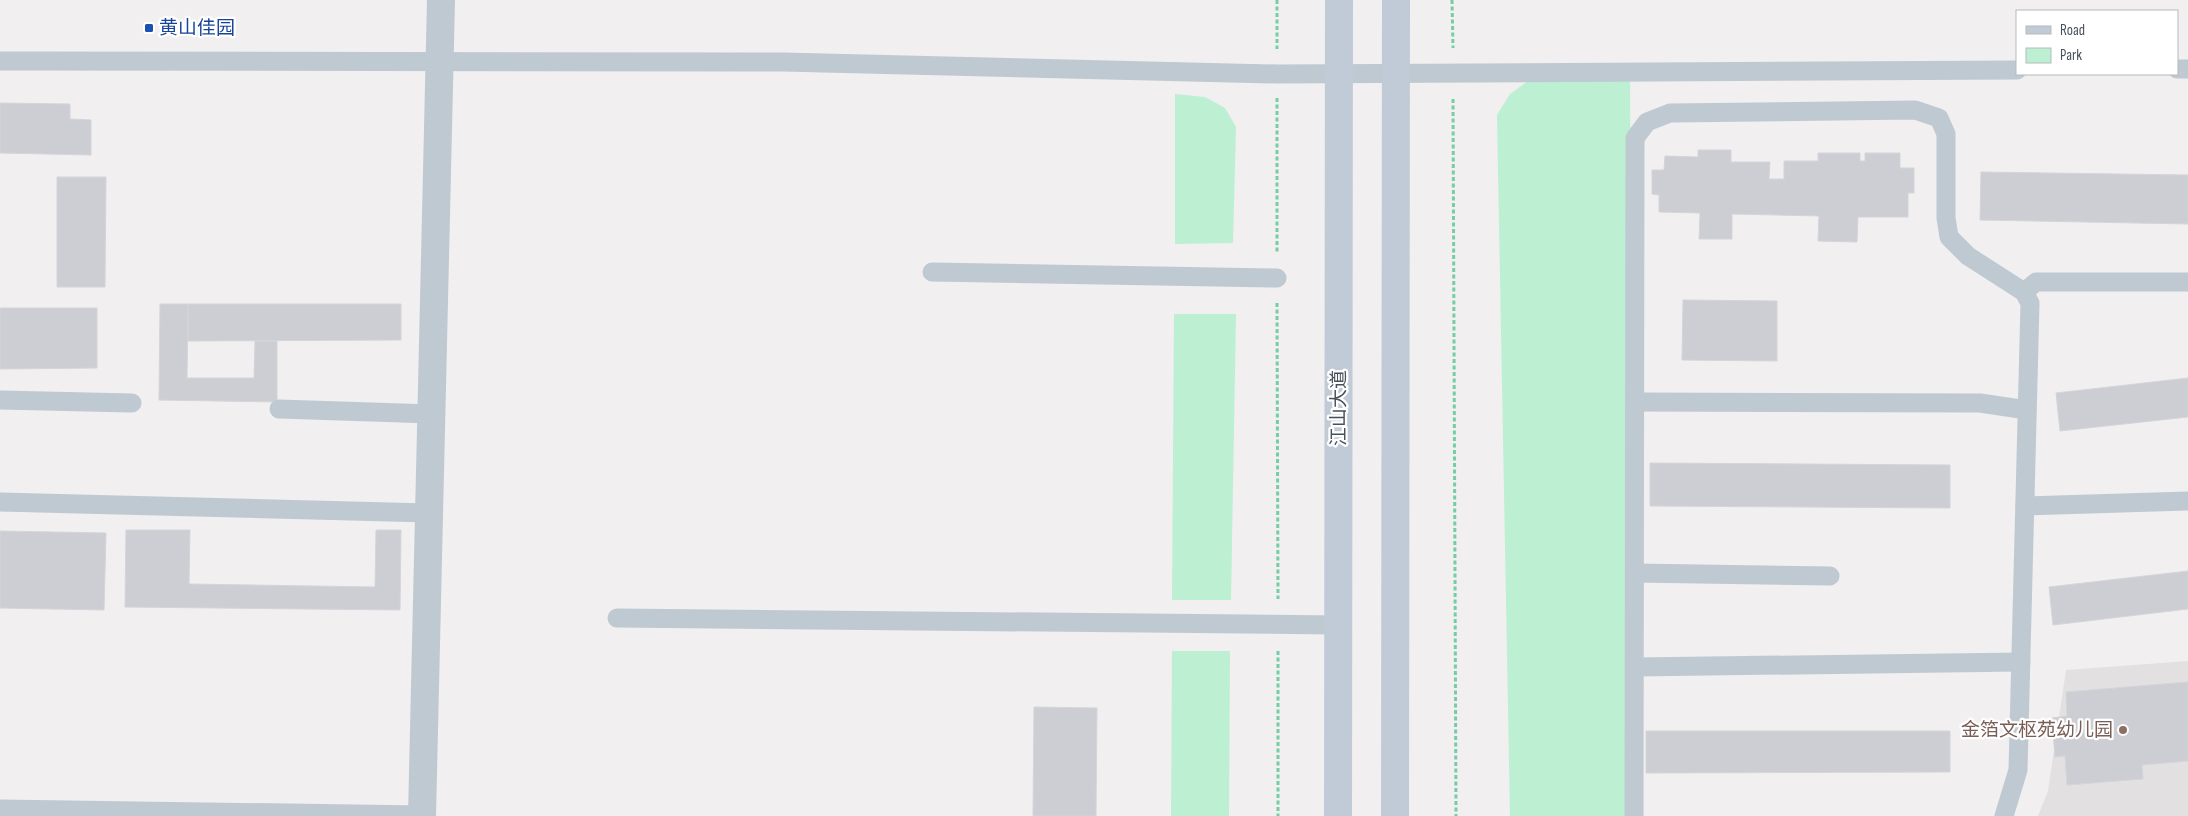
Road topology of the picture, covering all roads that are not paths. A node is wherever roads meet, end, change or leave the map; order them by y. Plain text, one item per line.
1 (441, 0) edge
2 (1339, 0) edge
3 (1396, 0) edge
4 (0, 61) edge
5 (440, 61) junction
6 (2016, 70) edge
7 (1339, 73) junction
8 (1396, 73) junction
9 (932, 272) dead end
10 (1277, 278) road end
11 (2188, 282) edge
12 (2024, 292) junction
13 (0, 400) edge
14 (1636, 402) junction
15 (132, 403) dead end
16 (279, 409) dead end
17 (2027, 410) junction
18 (432, 414) junction
19 (2188, 501) edge
20 (0, 502) edge
21 (2025, 506) junction
22 (430, 513) junction
23 (1635, 573) junction
24 (1830, 576) dead end
25 (617, 618) dead end
26 (1338, 625) junction
27 (2021, 662) junction
28 (1635, 667) junction
29 (0, 809) edge
30 (422, 816) edge
31 (1338, 816) edge
32 (1395, 816) edge
33 (1634, 816) edge
34 (2004, 816) edge

1 - 5 street
2 - 7 main road, 江山大道
3 - 8 main road
4 - 5 lane
5 - 7 lane
5 - 18 street
6 - 8 lane
7 - 8 lane
7 - 26 main road, 江山大道
8 - 32 main road
9 - 10 lane
11 - 12 lane
12 - 14 lane
12 - 17 lane
13 - 15 lane
14 - 17 lane
14 - 23 lane
16 - 18 lane
17 - 21 lane
18 - 22 street
19 - 21 lane
20 - 22 lane
21 - 27 lane
22 - 30 street
23 - 24 lane
23 - 28 lane
25 - 26 lane
26 - 31 main road, 江山大道
27 - 28 lane
27 - 34 lane
28 - 33 lane
29 - 30 lane

